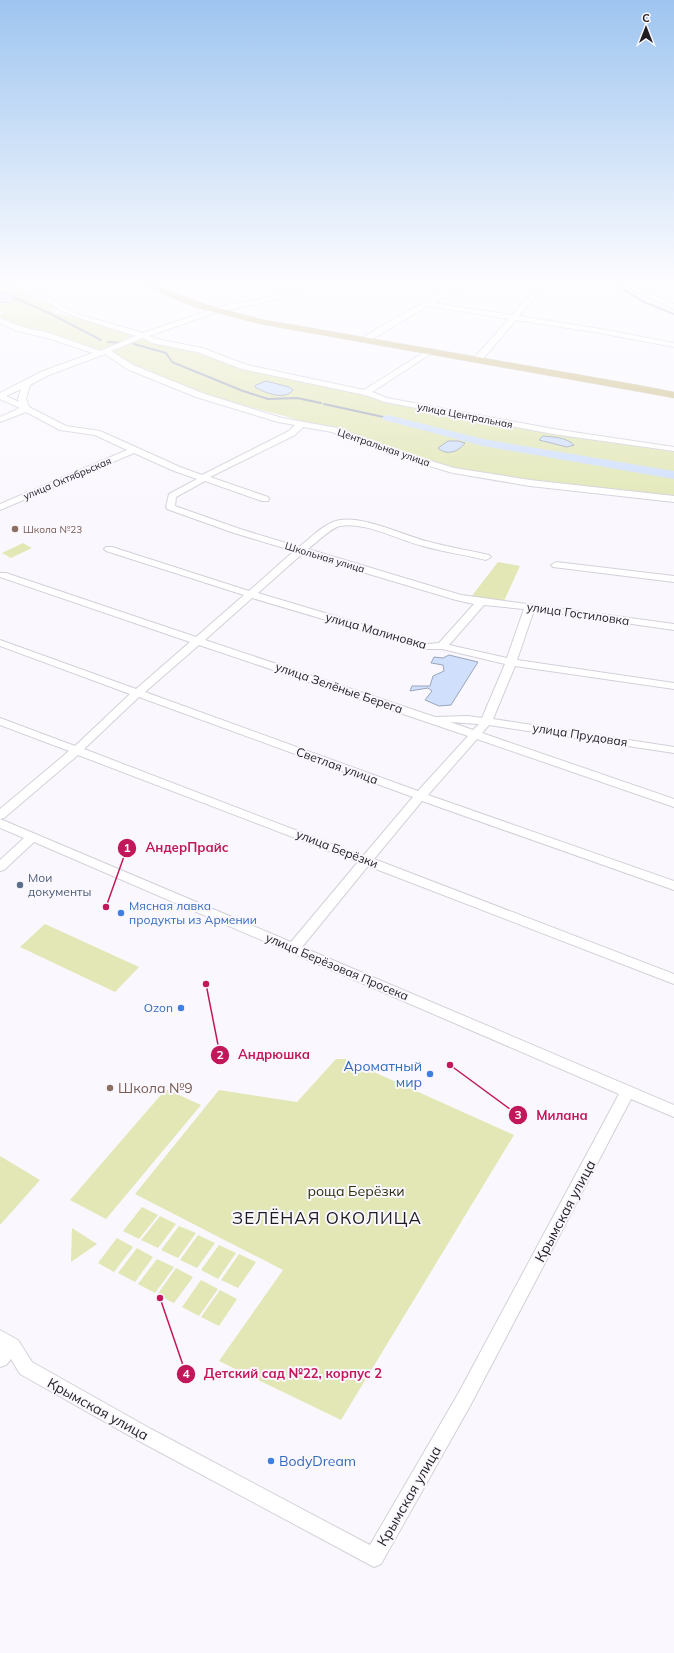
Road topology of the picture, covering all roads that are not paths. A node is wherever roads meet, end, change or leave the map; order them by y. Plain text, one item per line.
1 (82, 360) edge
2 (120, 360) edge
3 (226, 360) edge
4 (415, 360) edge
5 (485, 360) edge
6 (26, 384) junction
7 (367, 392) junction
8 (0, 395) edge
9 (674, 395) edge
10 (26, 409) junction
11 (0, 420) edge
12 (301, 424) junction
13 (674, 449) edge
14 (134, 450) junction
15 (202, 478) junction
16 (265, 499) dead end
17 (674, 499) edge
18 (0, 507) edge
19 (109, 549) dead end
20 (300, 550) junction
21 (486, 556) dead end
22 (556, 565) dead end
23 (3, 575) dead end
24 (674, 579) edge
25 (250, 594) junction
26 (481, 602) junction
27 (530, 607) junction
28 (674, 627) edge
29 (198, 640) junction
30 (0, 643) edge
31 (442, 646) junction
32 (511, 662) junction
33 (674, 686) edge
34 (138, 694) junction
35 (430, 719) junction
36 (0, 721) edge
37 (486, 722) junction
38 (475, 734) junction
39 (674, 750) edge
40 (76, 751) junction
41 (420, 796) junction
42 (674, 803) edge
43 (0, 815) edge
44 (0, 822) edge
45 (33, 837) junction
46 (366, 860) junction
47 (0, 867) edge
48 (674, 886) edge
49 (293, 948) junction
50 (674, 979) edge
51 (628, 1091) junction
52 (674, 1111) edge
53 (6, 1342) edge
54 (0, 1359) edge

1 - 6 street
2 - 12 street, Центральная улица
3 - 7 street, улица Центральная
4 - 7 street
5 - 9 main road
6 - 8 street
6 - 10 street
7 - 13 street, улица Центральная
8 - 10 street
10 - 11 street
10 - 14 street
12 - 15 street
12 - 17 street, Центральная улица
14 - 15 street
14 - 18 street, улица Октябрьская
15 - 16 street
15 - 20 street, Школьная улица
19 - 25 street, улица Малиновка
20 - 21 street
20 - 25 street
20 - 26 street, Школьная улица
22 - 24 street
23 - 29 street, улица Зелёные Берега
25 - 29 street
25 - 31 street, улица Малиновка
26 - 27 street, улица Гостиловка
26 - 31 street
27 - 28 street, улица Гостиловка
27 - 32 street
29 - 34 street
29 - 35 street, улица Зелёные Берега
30 - 34 street, Светлая улица
31 - 32 street, улица Малиновка
32 - 33 street, улица Малиновка
32 - 37 street
34 - 40 street
34 - 41 street, Светлая улица
35 - 37 street, улица Прудовая
35 - 38 street, улица Зелёные Берега
36 - 40 street, улица Берёзки
37 - 38 street
37 - 39 street, улица Прудовая
38 - 41 street
38 - 42 street, улица Зелёные Берега
40 - 43 street
40 - 46 street, улица Берёзки
41 - 46 street
41 - 48 street, Светлая улица
44 - 45 street, улица Берёзовая Просека
45 - 47 street
45 - 49 street, улица Берёзовая Просека
46 - 49 street
46 - 50 street, улица Берёзки
49 - 51 street, улица Берёзовая Просека
51 - 52 street, улица Берёзовая Просека
51 - 53 street, Крымская улица
53 - 54 street

